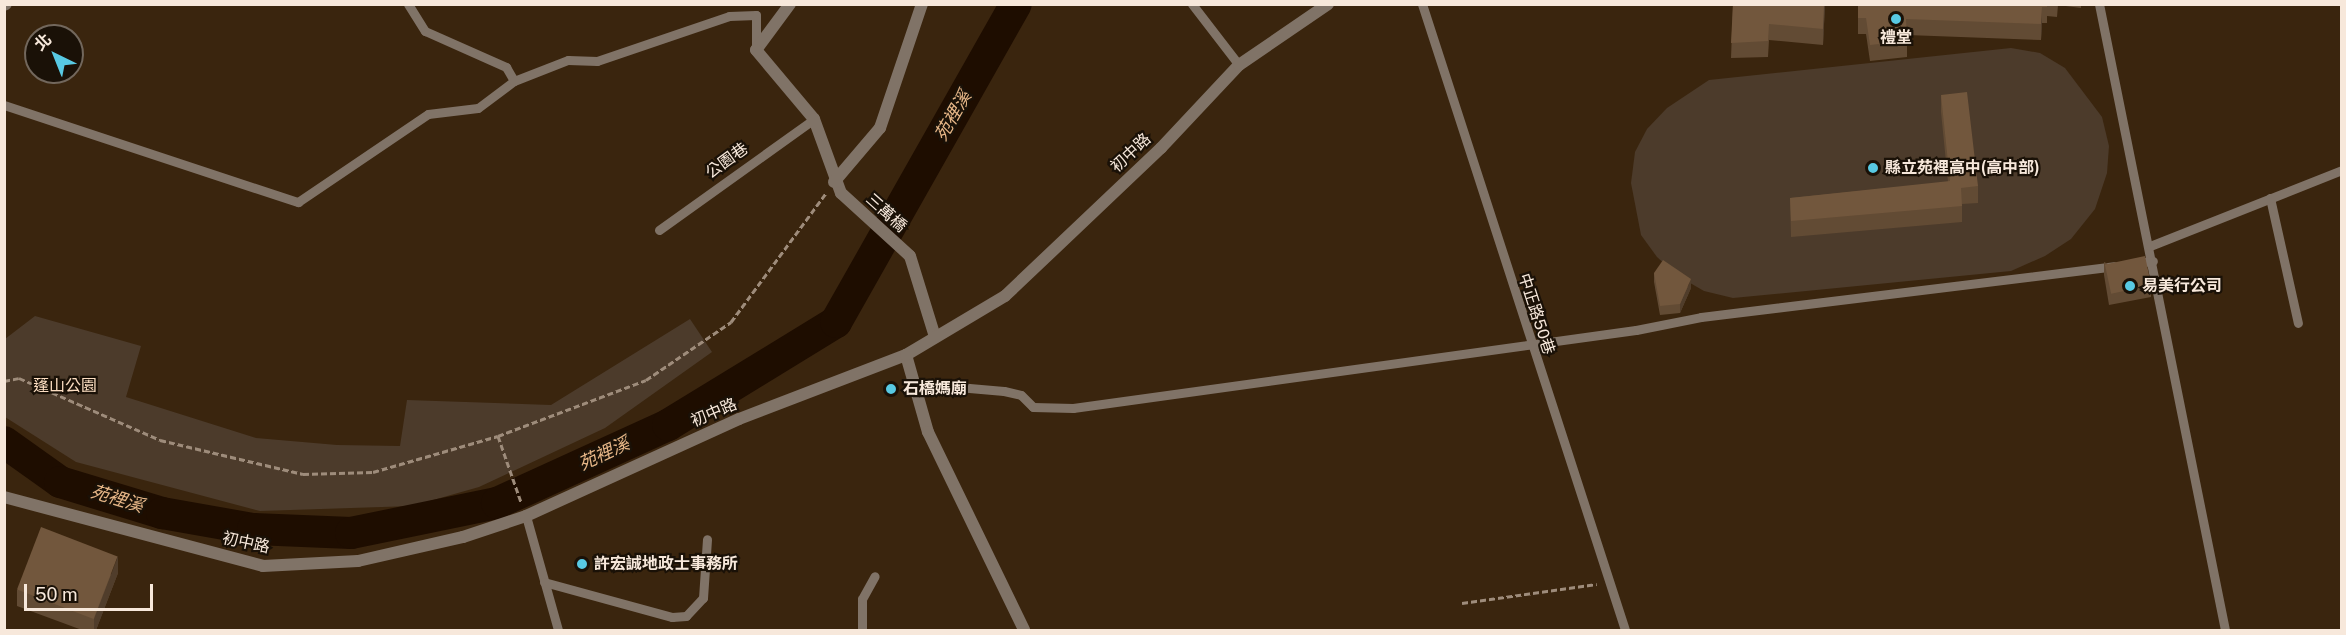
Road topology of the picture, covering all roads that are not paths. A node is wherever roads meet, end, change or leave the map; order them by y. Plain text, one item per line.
1 (408, 4) edge
2 (755, 4) edge
3 (790, 4) edge
4 (922, 4) edge
5 (1192, 4) edge
6 (1328, 4) edge
7 (1422, 4) edge
8 (2099, 4) edge
9 (756, 15) junction
10 (756, 50) junction
11 (1239, 65) junction
12 (514, 81) junction
13 (4, 105) edge
14 (814, 119) junction
15 (2342, 170) edge
16 (837, 188) junction
17 (2270, 198) junction
18 (659, 230) dead end
19 (2150, 246) junction
20 (2153, 261) junction
21 (2298, 323) dead end
22 (935, 337) junction
23 (1529, 343) junction
24 (906, 355) junction
25 (912, 383) junction
26 (4, 497) edge
27 (526, 516) junction
28 (707, 539) dead end
29 (875, 576) dead end
30 (544, 582) junction
31 (558, 630) edge
32 (862, 630) edge
33 (1024, 630) edge
34 (1625, 630) edge
35 (2225, 630) edge

1 - 12 lane
2 - 9 lane
3 - 10 street
4 - 16 street
5 - 11 lane
6 - 11 street, 初中路
7 - 23 lane, 中正路50巷
8 - 19 lane
9 - 10 lane
9 - 12 lane
10 - 14 street
11 - 22 street, 初中路
12 - 13 lane
14 - 16 street
14 - 18 lane, 公園巷
15 - 17 lane
16 - 22 street, 三萬橋
17 - 19 lane
17 - 21 lane
19 - 20 lane
20 - 23 lane
20 - 35 lane
22 - 24 street, 初中路
23 - 25 lane
23 - 34 lane, 中正路50巷
24 - 25 street
24 - 27 street, 初中路
25 - 33 street
26 - 27 street, 初中路
27 - 30 lane
28 - 30 lane
29 - 32 lane
30 - 31 lane

